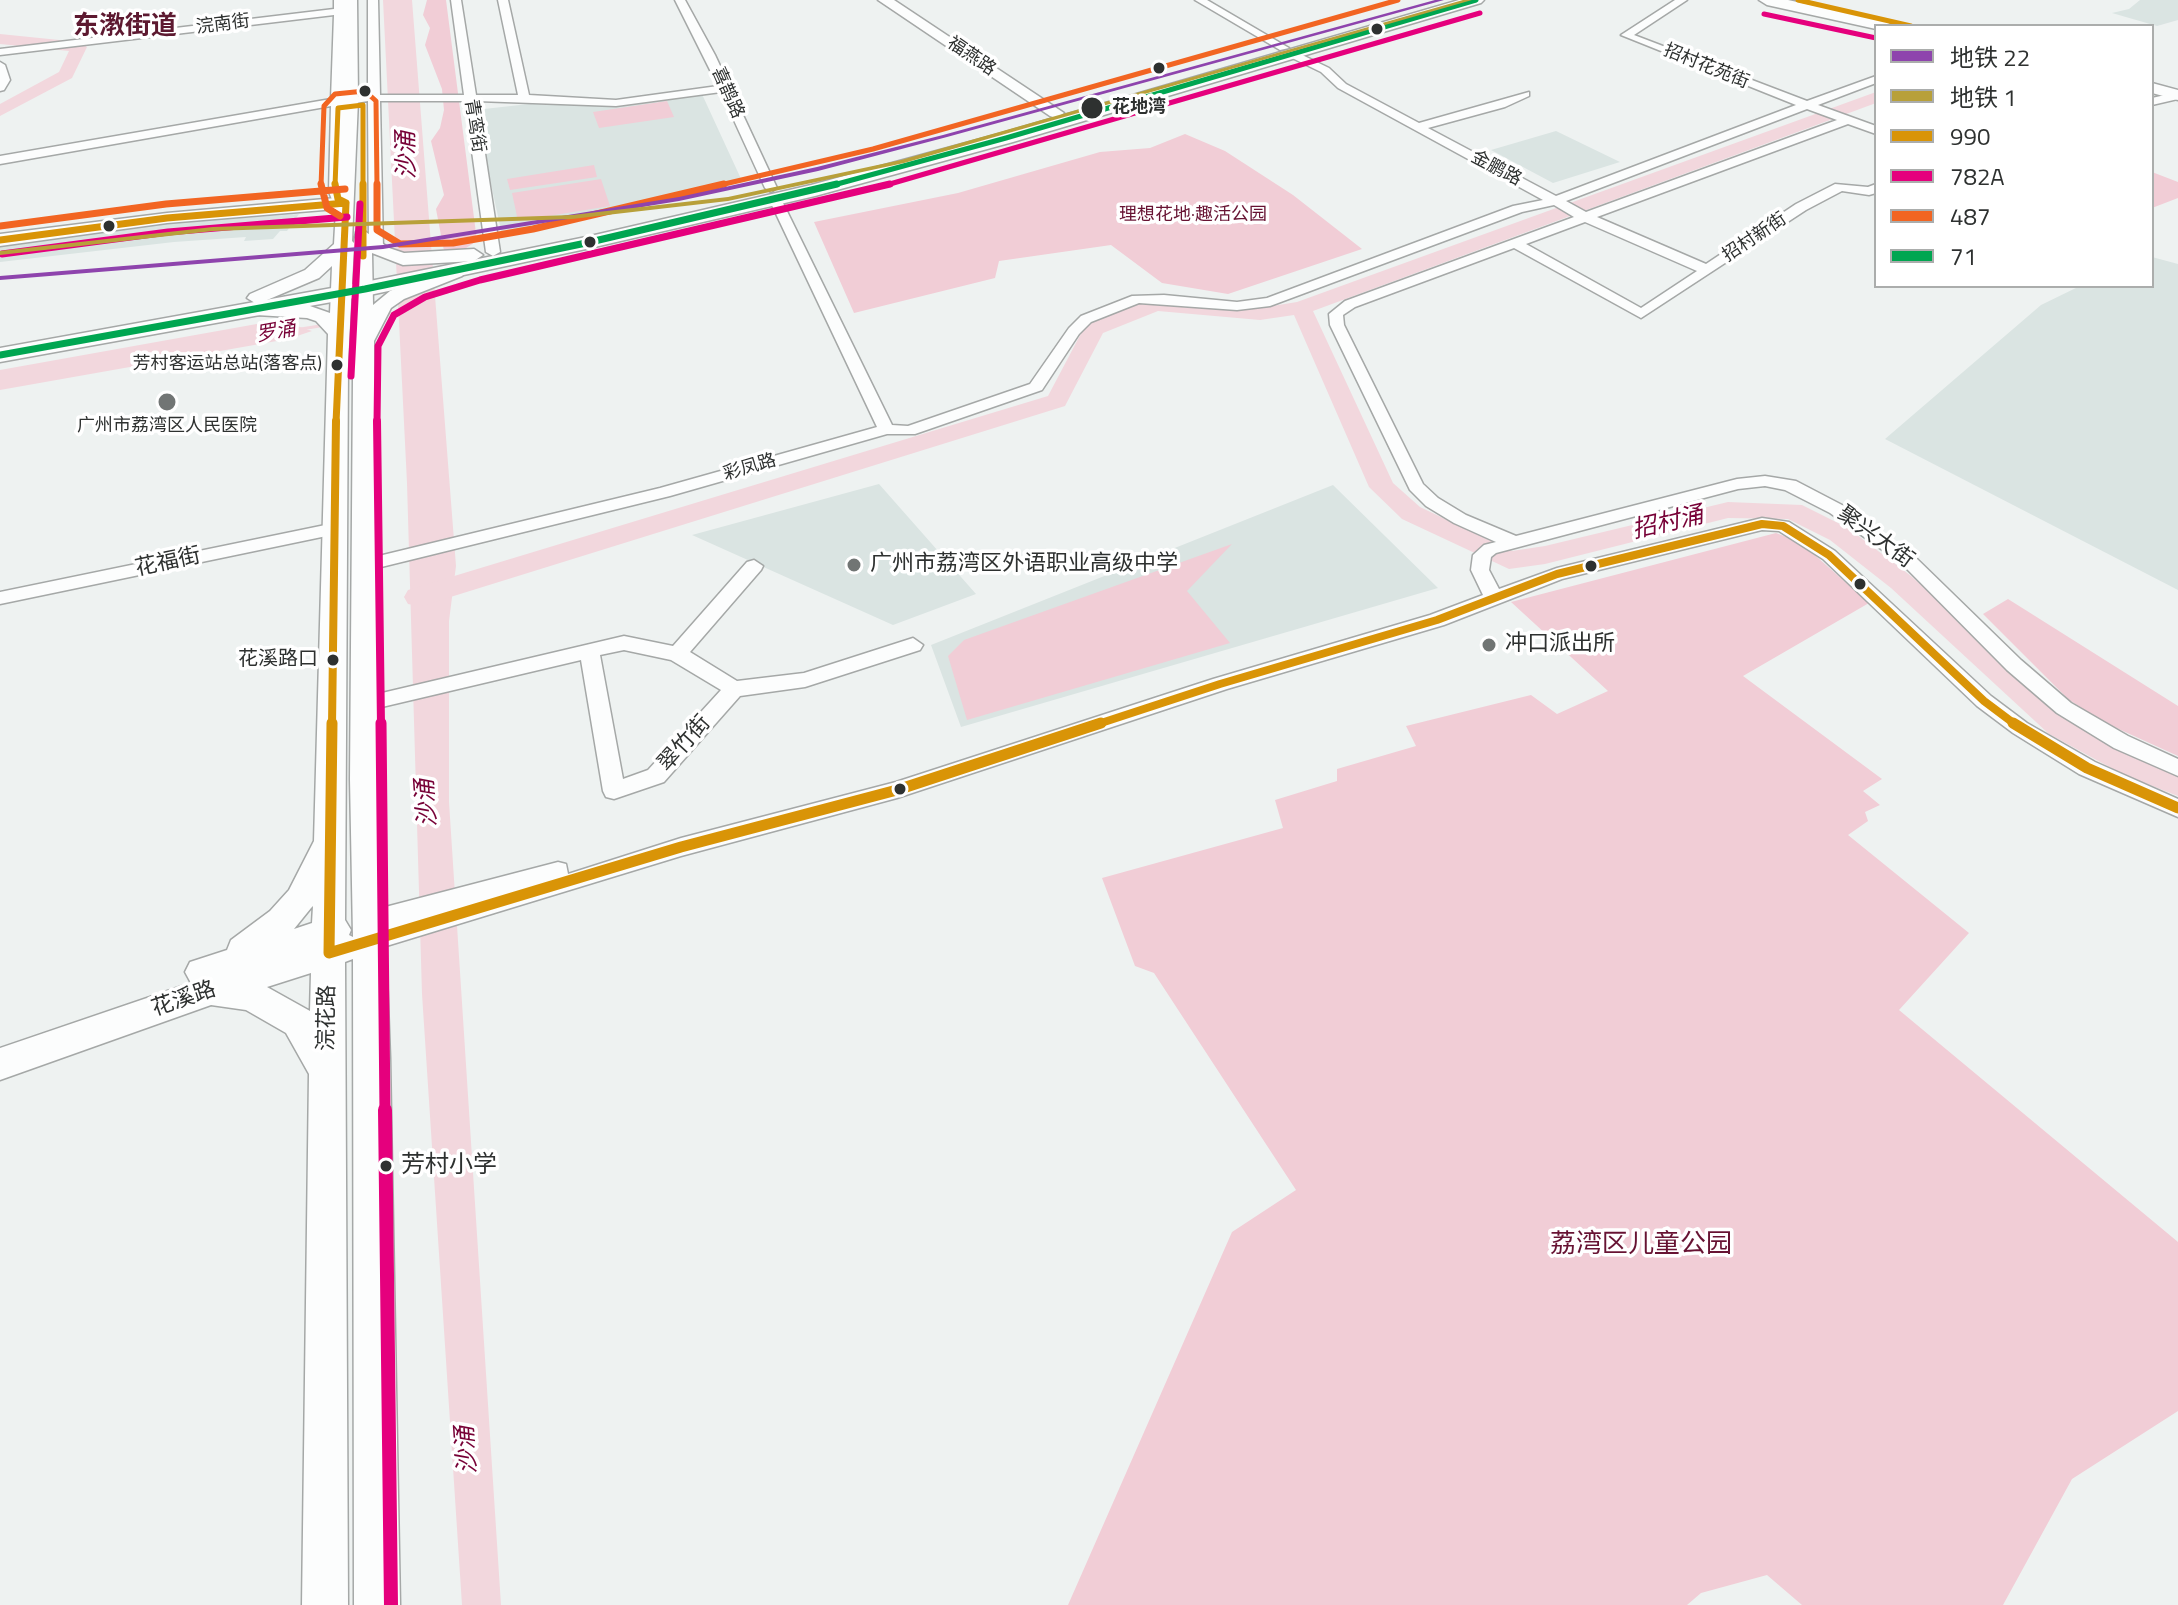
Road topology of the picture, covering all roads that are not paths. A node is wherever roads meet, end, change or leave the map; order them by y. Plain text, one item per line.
1 (456, 0) edge
2 (503, 0) edge
3 (680, 0) edge
4 (885, 0) edge
5 (902, 0) edge
6 (1200, 0) edge
7 (1449, 0) edge
8 (1476, 0) edge
9 (1682, 0) edge
10 (1767, 0) edge
11 (1798, 0) edge
12 (359, 4) edge
13 (1876, 24) edge
14 (1902, 24) edge
15 (26, 48) junction
16 (1288, 51) junction
17 (0, 52) edge
18 (0, 64) edge
19 (1874, 80) edge
20 (0, 88) edge
21 (725, 88) junction
22 (1525, 94) dead end
23 (470, 98) junction
24 (524, 98) junction
25 (354, 102) junction
26 (1812, 107) junction
27 (1062, 111) junction
28 (1847, 120) junction
29 (1417, 127) junction
30 (1874, 129) edge
31 (0, 160) edge
32 (1874, 189) edge
33 (773, 194) junction
34 (1558, 202) junction
35 (346, 203) junction
36 (1585, 217) junction
37 (0, 240) edge
38 (1516, 244) junction
39 (375, 252) junction
40 (467, 261) junction
41 (1707, 270) junction
42 (256, 303) junction
43 (350, 311) junction
44 (0, 343) edge
45 (0, 355) edge
46 (886, 429) junction
47 (335, 529) junction
48 (1508, 543) junction
49 (365, 565) junction
50 (754, 566) dead end
51 (0, 598) edge
52 (1495, 598) junction
53 (913, 645) dead end
54 (589, 651) junction
55 (677, 654) junction
56 (734, 689) junction
57 (365, 704) junction
58 (2178, 768) edge
59 (2178, 808) edge
60 (330, 837) junction
61 (385, 926) junction
62 (329, 942) junction
63 (212, 980) junction
64 (0, 1043) edge
65 (0, 1064) edge
66 (327, 1076) junction
67 (325, 1605) edge
68 (377, 1605) edge

1 - 23 street, 青鸾街
2 - 24 street
3 - 21 street, 喜鹊路
4 - 27 main road, 福燕路
5 - 27 main road, 福燕路
6 - 16 street, 金鹏路
7 - 16 main road
8 - 16 main road
9 - 26 street, 招村花苑街
10 - 13 main road
11 - 14 main road
12 - 15 street, 浣南街
12 - 25 main road, 浣花路
12 - 25 main road, 浣花路
15 - 17 street, 浣南街
15 - 18 street
16 - 27 main road
16 - 29 street, 金鹏路
16 - 33 main road
18 - 20 street
19 - 26 street, 彩凤路
21 - 24 street
21 - 33 street, 喜鹊路
22 - 29 street
23 - 24 street
23 - 25 street
23 - 40 street, 青鸾街
25 - 31 street
25 - 35 main road, 浣花路
25 - 39 main road, 浣花路
26 - 28 street, 招村花苑街
26 - 34 street, 彩凤路
27 - 33 main road
28 - 30 street, 招村花苑街
28 - 36 street
29 - 34 street, 金鹏路
32 - 41 street, 招村新街
33 - 40 main road
33 - 46 street
34 - 36 street, 金鹏路
34 - 46 street, 彩凤路
35 - 37 main road
35 - 39 main road, 浣花路
36 - 38 street
36 - 41 street, 金鹏路
38 - 41 street, 招村新街
38 - 48 street
39 - 40 main road
39 - 42 main road
39 - 43 main road
39 - 43 main road, 浣花路
40 - 43 main road
42 - 43 main road
42 - 43 main road
42 - 44 main road
42 - 45 main road
43 - 47 main road, 浣花路
43 - 49 main road, 浣花路
46 - 49 street, 彩凤路
47 - 51 street, 花福街
47 - 60 main road, 浣花路
48 - 52 street
48 - 58 street, 聚兴大街
49 - 57 main road, 浣花路
50 - 55 street
52 - 59 street
52 - 61 street
53 - 56 street
54 - 55 street
54 - 56 street, 翠竹街
54 - 57 street
55 - 56 street
57 - 61 main road, 浣花路
60 - 62 main road, 浣花路
60 - 63 main road
61 - 62 main road, 花溪路
61 - 68 main road, 浣花路
62 - 63 main road, 花溪路
62 - 66 main road, 浣花路
63 - 64 main road, 花溪路
63 - 65 main road, 花溪路
63 - 66 main road
66 - 67 main road, 浣花路

